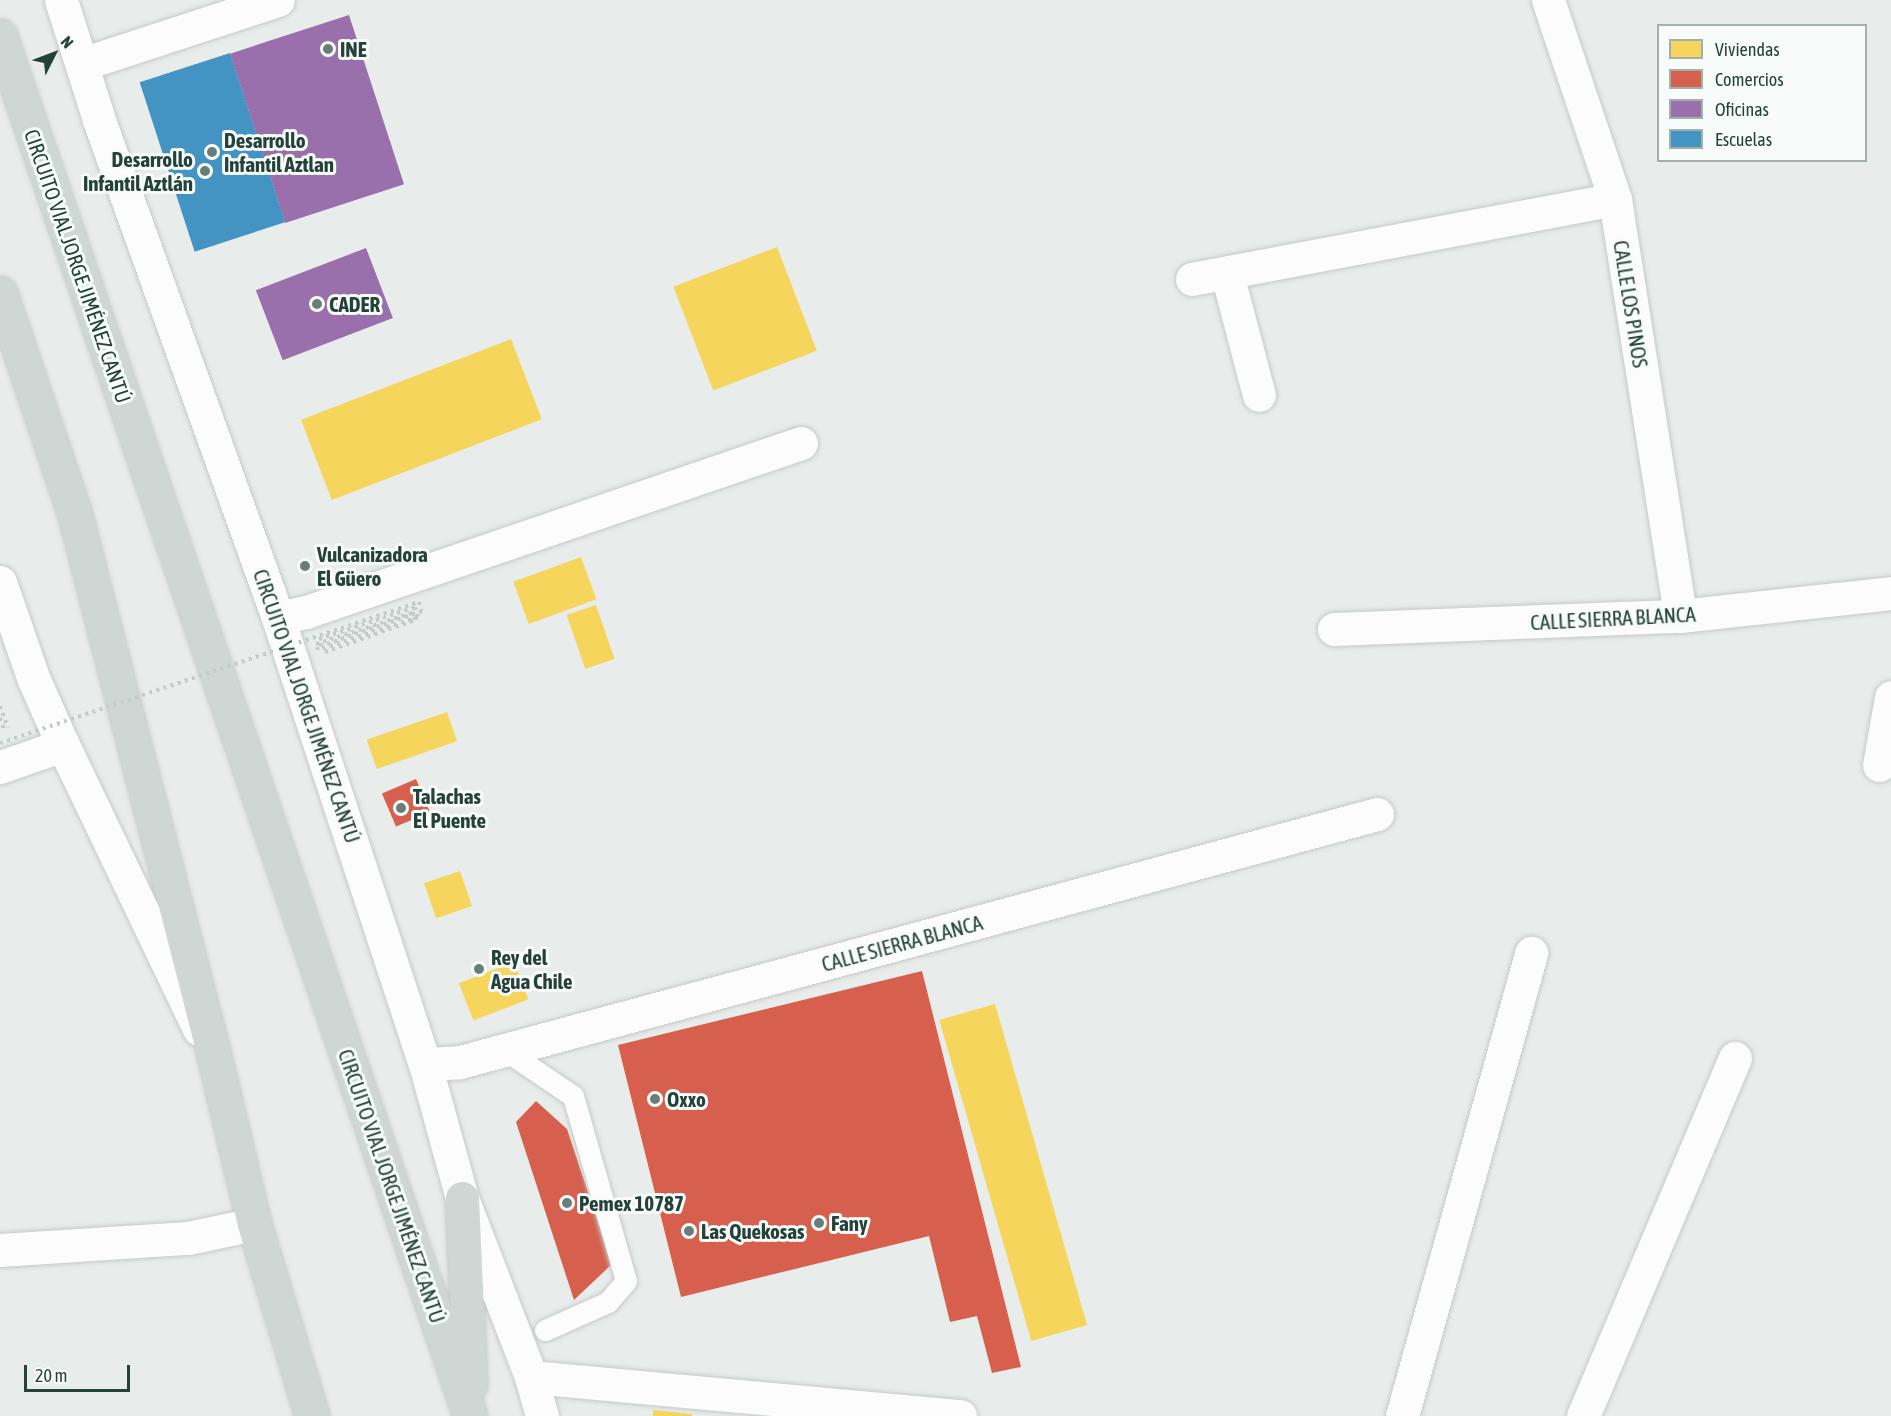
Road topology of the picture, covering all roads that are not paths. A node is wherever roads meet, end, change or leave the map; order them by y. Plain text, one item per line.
1 (61, 0) edge
2 (278, 0) edge
3 (1548, 0) edge
4 (0, 36) edge
5 (82, 64) junction
6 (1615, 199) junction
7 (1227, 274) junction
8 (1192, 279) dead end
9 (0, 293) edge
10 (1259, 395) dead end
11 (801, 443) dead end
12 (0, 582) edge
13 (1891, 593) edge
14 (1680, 616) junction
15 (278, 618) junction
16 (1334, 629) dead end
17 (1891, 697) edge
18 (63, 745) junction
19 (1879, 765) dead end
20 (0, 767) edge
21 (1377, 814) dead end
22 (1531, 953) dead end
23 (505, 1050) junction
24 (1735, 1059) dead end
25 (216, 1064) junction
26 (425, 1064) junction
27 (462, 1198) junction
28 (254, 1224) junction
29 (0, 1250) edge
30 (545, 1330) dead end
31 (531, 1377) junction
32 (312, 1416) edge
33 (471, 1416) edge
34 (542, 1416) edge
35 (960, 1416) edge
36 (1402, 1416) edge
37 (1583, 1416) edge

1 - 5 street, CIRCUITO VIAL JORGE JIMÉNEZ CANTÚ
2 - 5 street
3 - 6 street, CALLE LOS PINOS
4 - 33 main road, CIRCUITO VIAL JORGE JIMÉNEZ CANTÚ
5 - 15 street, CIRCUITO VIAL JORGE JIMÉNEZ CANTÚ
6 - 7 street
6 - 14 street, CALLE LOS PINOS
7 - 8 street
7 - 10 street
9 - 25 main road
11 - 15 street
12 - 18 street
13 - 14 street, CALLE SIERRA BLANCA
14 - 16 street, CALLE SIERRA BLANCA
15 - 26 street, CIRCUITO VIAL JORGE JIMÉNEZ CANTÚ
17 - 19 street
18 - 20 street
18 - 25 street
21 - 23 street, CALLE SIERRA BLANCA
22 - 36 street
23 - 26 street, CALLE SIERRA BLANCA
23 - 30 lane
24 - 37 street
25 - 28 main road
26 - 27 street, CIRCUITO VIAL JORGE JIMÉNEZ CANTÚ
27 - 31 street, CIRCUITO VIAL JORGE JIMÉNEZ CANTÚ
27 - 33 main road
28 - 29 street
28 - 32 main road
31 - 34 street, CIRCUITO VIAL JORGE JIMÉNEZ CANTÚ
31 - 35 street

